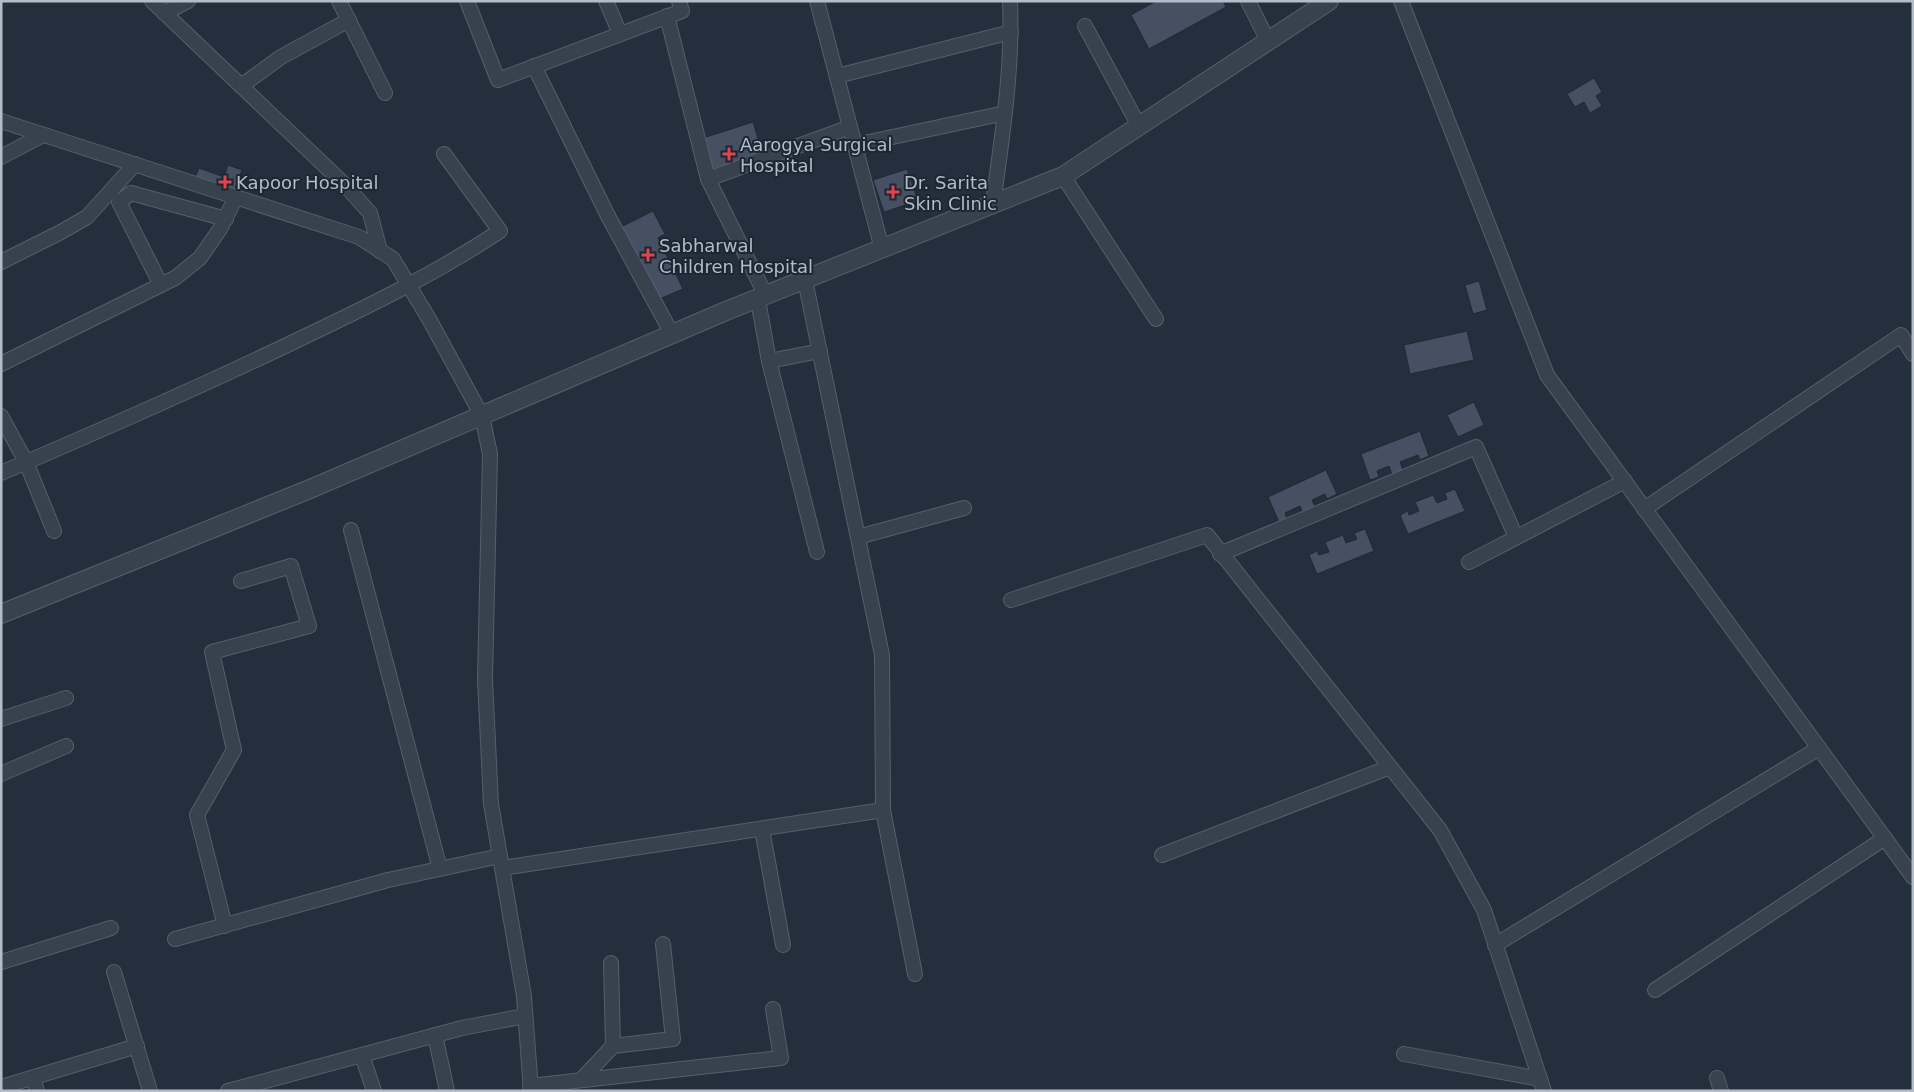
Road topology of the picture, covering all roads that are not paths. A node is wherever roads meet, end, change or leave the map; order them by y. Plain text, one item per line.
1 (152, 1) edge
2 (188, 1) edge
3 (339, 1) edge
4 (468, 1) edge
5 (606, 1) edge
6 (679, 1) edge
7 (818, 1) edge
8 (1010, 1) edge
9 (1248, 1) edge
10 (1329, 1) edge
11 (1400, 1) edge
12 (164, 13) junction
13 (667, 16) junction
14 (349, 20) junction
15 (1085, 26) dead end
16 (1011, 32) junction
17 (620, 34) junction
18 (1268, 41) junction
19 (534, 66) junction
20 (837, 76) junction
21 (241, 86) junction
22 (385, 93) dead end
23 (1006, 113) junction
24 (1, 121) edge
25 (1139, 126) junction
26 (850, 127) junction
27 (43, 135) junction
28 (855, 145) junction
29 (444, 154) dead end
30 (1, 157) edge
31 (135, 164) junction
32 (1063, 176) junction
33 (708, 178) junction
34 (236, 197) junction
35 (993, 204) junction
36 (226, 219) junction
37 (882, 249) junction
38 (380, 251) junction
39 (1, 262) edge
40 (805, 280) junction
41 (161, 285) junction
42 (409, 286) junction
43 (762, 298) junction
44 (1156, 319) dead end
45 (672, 334) junction
46 (820, 351) junction
47 (1913, 354) edge
48 (769, 361) junction
49 (1, 364) edge
50 (1, 416) edge
51 (482, 416) junction
52 (26, 462) junction
53 (1, 473) edge
54 (1625, 482) junction
55 (964, 508) dead end
56 (1644, 508) junction
57 (350, 530) dead end
58 (54, 531) dead end
59 (858, 537) junction
60 (1516, 537) junction
61 (817, 552) dead end
62 (1220, 554) junction
63 (1469, 562) dead end
64 (241, 582) dead end
65 (1011, 600) dead end
66 (1, 614) edge
67 (66, 698) dead end
68 (1, 719) edge
69 (66, 746) dead end
70 (1819, 748) junction
71 (1390, 768) junction
72 (1, 774) edge
73 (883, 810) junction
74 (762, 828) junction
75 (1885, 838) junction
76 (1162, 855) dead end
77 (501, 862) junction
78 (440, 869) junction
79 (1913, 877) edge
80 (225, 926) junction
81 (111, 928) dead end
82 (175, 939) dead end
83 (663, 944) dead end
84 (783, 945) dead end
85 (1495, 945) junction
86 (1, 962) edge
87 (611, 963) dead end
88 (114, 972) dead end
89 (915, 974) dead end
90 (1655, 990) dead end
91 (773, 1008) dead end
92 (525, 1016) junction
93 (435, 1035) junction
94 (137, 1046) junction
95 (613, 1046) junction
96 (1404, 1054) dead end
97 (362, 1055) junction
98 (581, 1080) junction
99 (35, 1084) edge
100 (1542, 1085) edge
101 (265, 1086) edge
102 (1, 1087) edge
103 (530, 1088) edge
104 (150, 1091) edge
105 (228, 1091) edge
106 (374, 1091) edge
107 (447, 1091) edge

1 - 12 street
2 - 12 street
3 - 14 street
4 - 19 street
5 - 17 street
6 - 13 street
7 - 20 street
8 - 16 street
9 - 18 street
10 - 18 street
11 - 54 street
12 - 21 street
13 - 17 street
13 - 33 street
14 - 21 street
14 - 22 street
15 - 25 street
16 - 20 street
16 - 23 street
17 - 19 street
18 - 25 street
19 - 45 street
20 - 26 street
21 - 38 street
23 - 28 street
23 - 35 street
24 - 27 street
25 - 32 street
26 - 28 street
26 - 33 street
27 - 30 street
27 - 31 street
28 - 37 street
29 - 42 street
31 - 34 street
31 - 39 street
32 - 35 street
32 - 44 street
33 - 43 street
34 - 36 street
34 - 38 street
35 - 37 street
36 - 41 street
36 - 41 street
37 - 40 street
38 - 42 street
40 - 43 street
40 - 46 street
41 - 49 street
42 - 51 street
42 - 52 street
43 - 45 street
43 - 48 street
45 - 51 street
46 - 48 street
46 - 59 street
47 - 56 street
48 - 61 street
50 - 52 street
51 - 66 street
51 - 77 street
52 - 53 street
52 - 58 street
54 - 56 street
54 - 60 street
55 - 59 street
56 - 70 street
57 - 78 street
59 - 73 street
60 - 62 street
60 - 63 street
62 - 65 street
62 - 71 street
64 - 80 street
67 - 68 street
69 - 72 street
70 - 75 street
70 - 85 street
71 - 76 street
71 - 85 street
73 - 74 street
73 - 89 street
74 - 77 street
74 - 84 street
75 - 79 street
75 - 90 street
77 - 78 street
77 - 92 street
78 - 80 street
80 - 82 street
81 - 86 street
83 - 95 street
85 - 100 street
87 - 95 street
88 - 94 street
91 - 98 street
92 - 93 street
92 - 103 street
93 - 97 street
93 - 107 street
94 - 99 street
94 - 104 street
95 - 98 street
96 - 100 street
97 - 101 street
97 - 106 street
98 - 103 street
99 - 102 street
101 - 105 street

